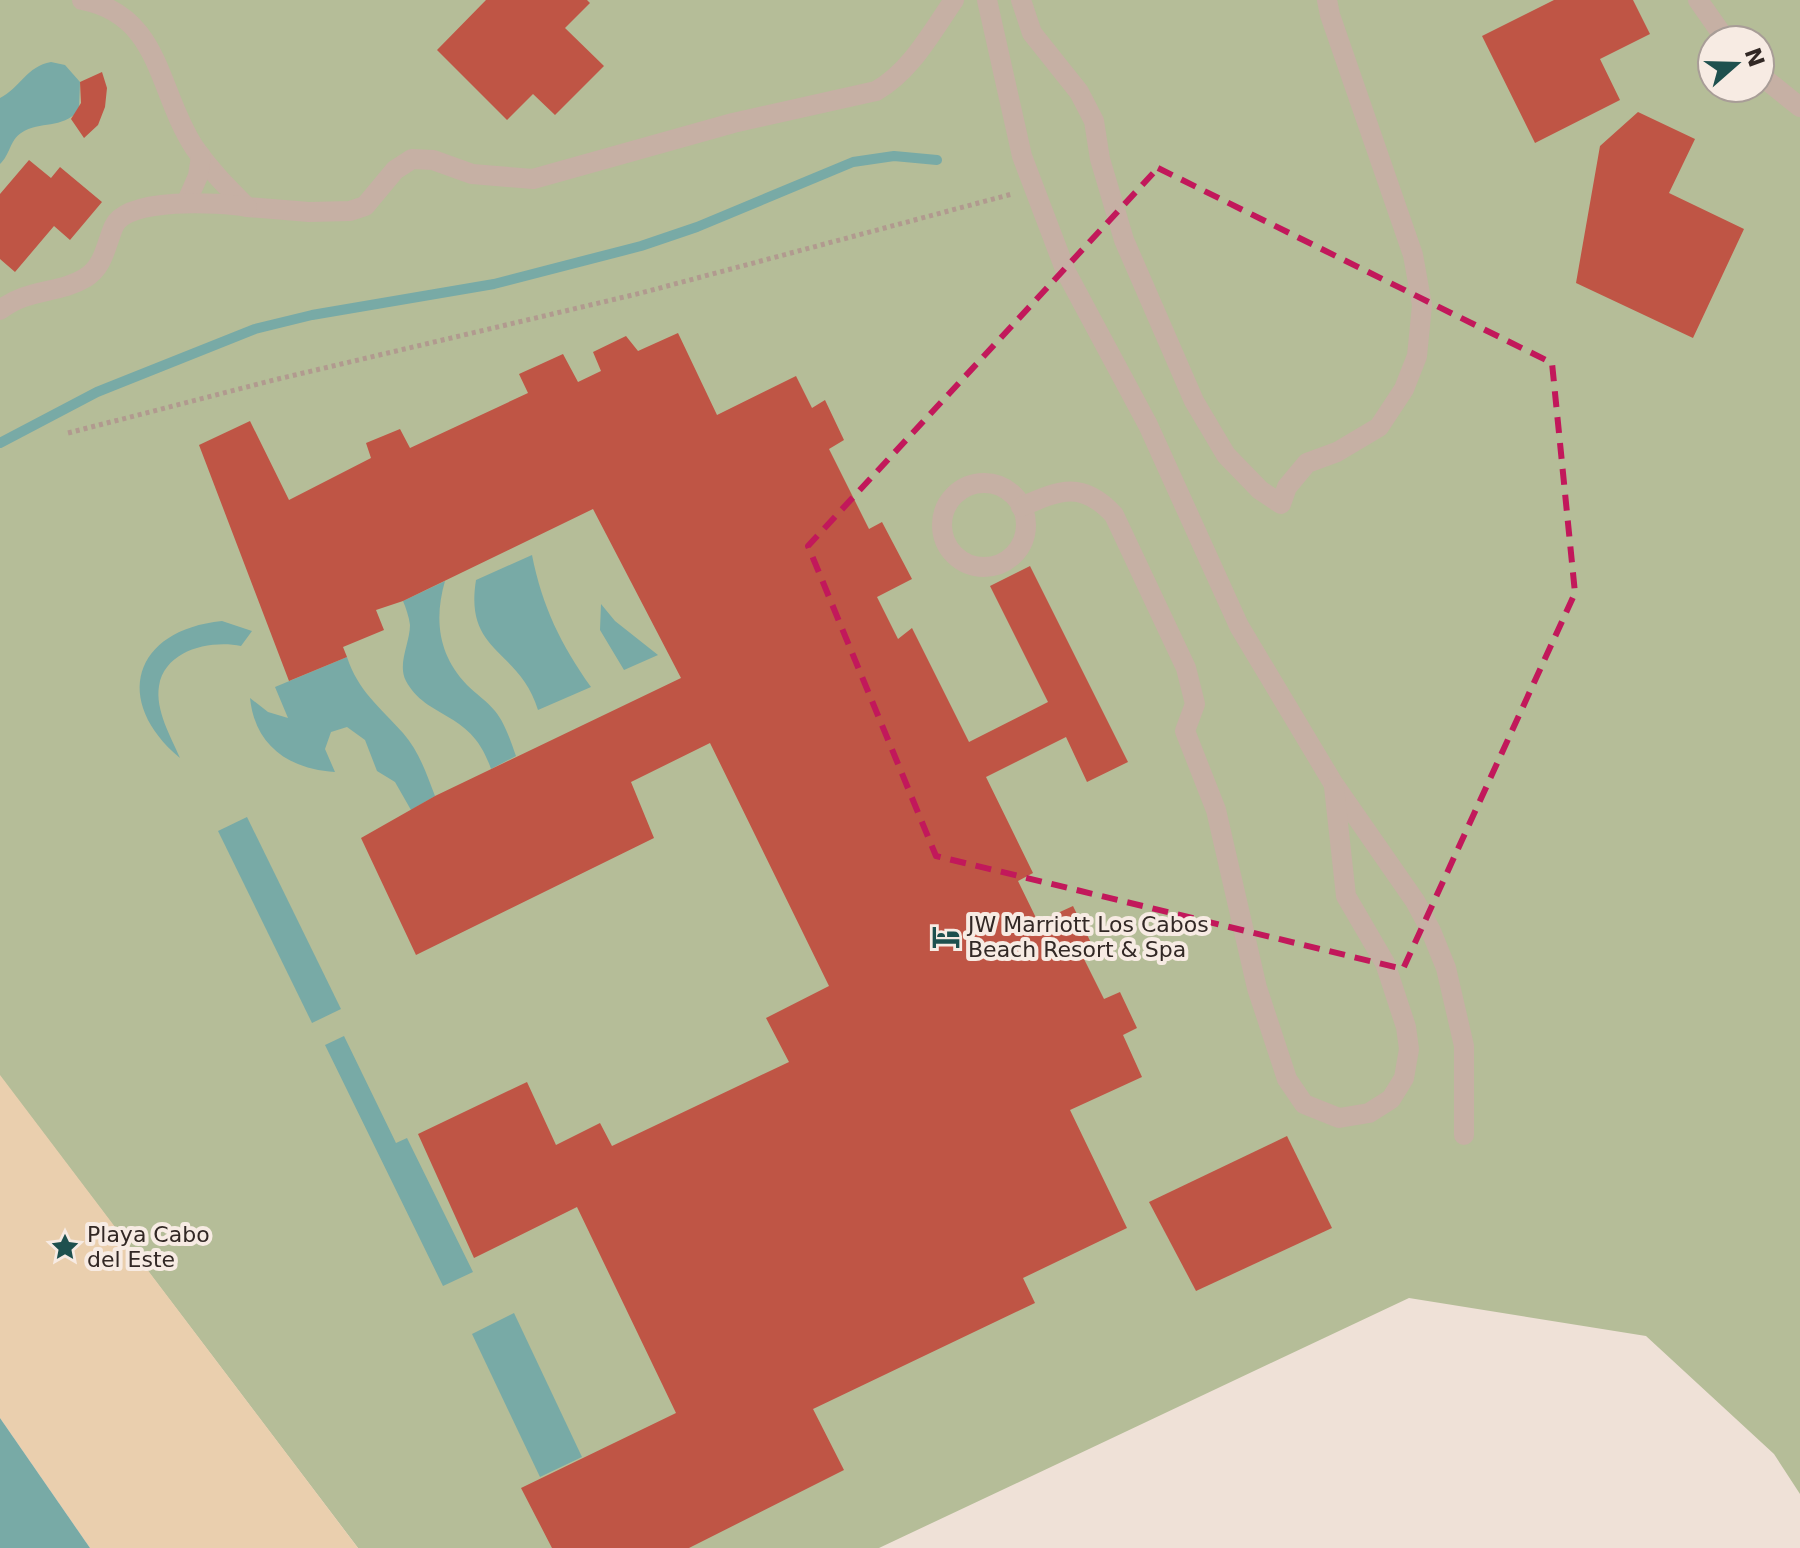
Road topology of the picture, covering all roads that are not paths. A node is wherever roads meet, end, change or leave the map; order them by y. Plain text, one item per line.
1 (82, 0) edge
2 (954, 0) edge
3 (987, 0) edge
4 (1021, 0) edge
5 (1327, 0) edge
6 (1698, 0) edge
7 (1715, 24) edge
8 (1776, 88) edge
9 (1800, 107) edge
10 (201, 156) junction
11 (187, 201) junction
12 (247, 207) junction
13 (0, 310) edge
14 (1021, 507) junction
15 (1333, 783) junction
16 (1464, 1135) dead end

1 - 10 street
2 - 12 street
3 - 15 street
4 - 5 street
6 - 7 street
8 - 9 street
10 - 11 street
10 - 12 street
11 - 12 street
11 - 13 street
14 - 14 street
14 - 15 street
15 - 16 street

